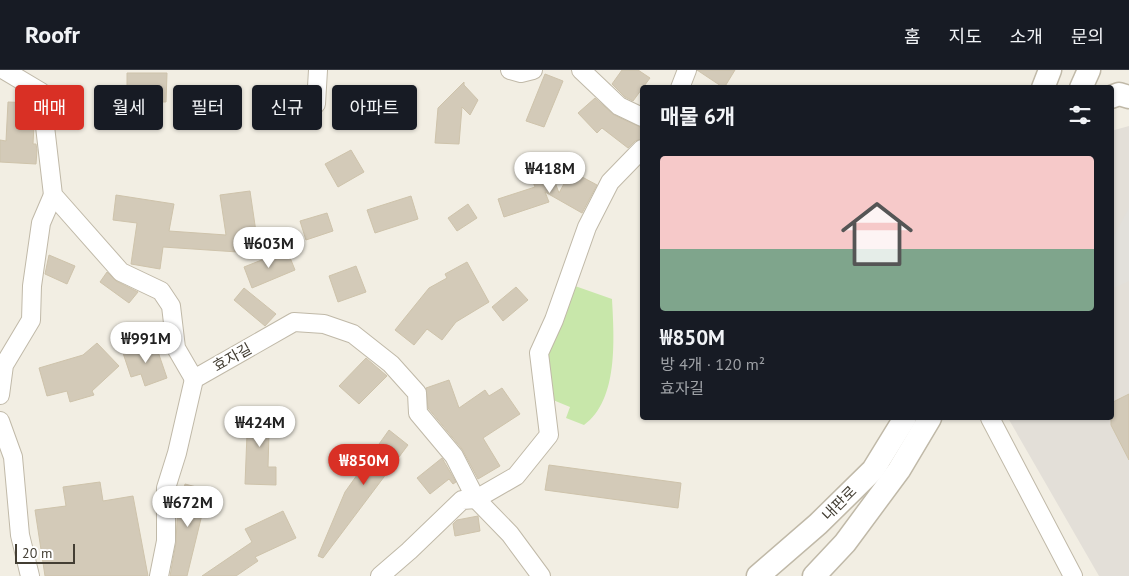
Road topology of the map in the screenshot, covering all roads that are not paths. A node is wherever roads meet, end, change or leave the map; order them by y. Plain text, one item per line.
1 (4, 70) edge
2 (318, 70) edge
3 (510, 70) edge
4 (533, 70) edge
5 (581, 70) edge
6 (687, 70) edge
7 (1050, 70) edge
8 (1090, 70) edge
9 (317, 85) edge
10 (681, 85) edge
11 (1045, 85) edge
12 (1082, 85) edge
13 (1114, 96) edge
14 (1129, 97) edge
15 (640, 116) edge
16 (640, 151) edge
17 (54, 196) junction
18 (194, 378) junction
19 (0, 395) edge
20 (904, 420) edge
21 (929, 420) edge
22 (991, 420) edge
23 (0, 421) edge
24 (476, 499) junction
25 (30, 576) edge
26 (159, 576) edge
27 (380, 576) edge
28 (541, 576) edge
29 (758, 576) edge
30 (814, 576) edge
31 (1073, 576) edge

1 - 17 street
2 - 9 street
3 - 4 street
5 - 15 street
6 - 10 street
7 - 11 street
8 - 12 street
13 - 14 street
16 - 24 street
17 - 18 street
17 - 19 street
18 - 24 street, 효자길
18 - 26 street
20 - 29 street, 내판로
21 - 30 street, 내판로
22 - 31 street
23 - 25 street
24 - 27 street
24 - 28 street, 효자길

